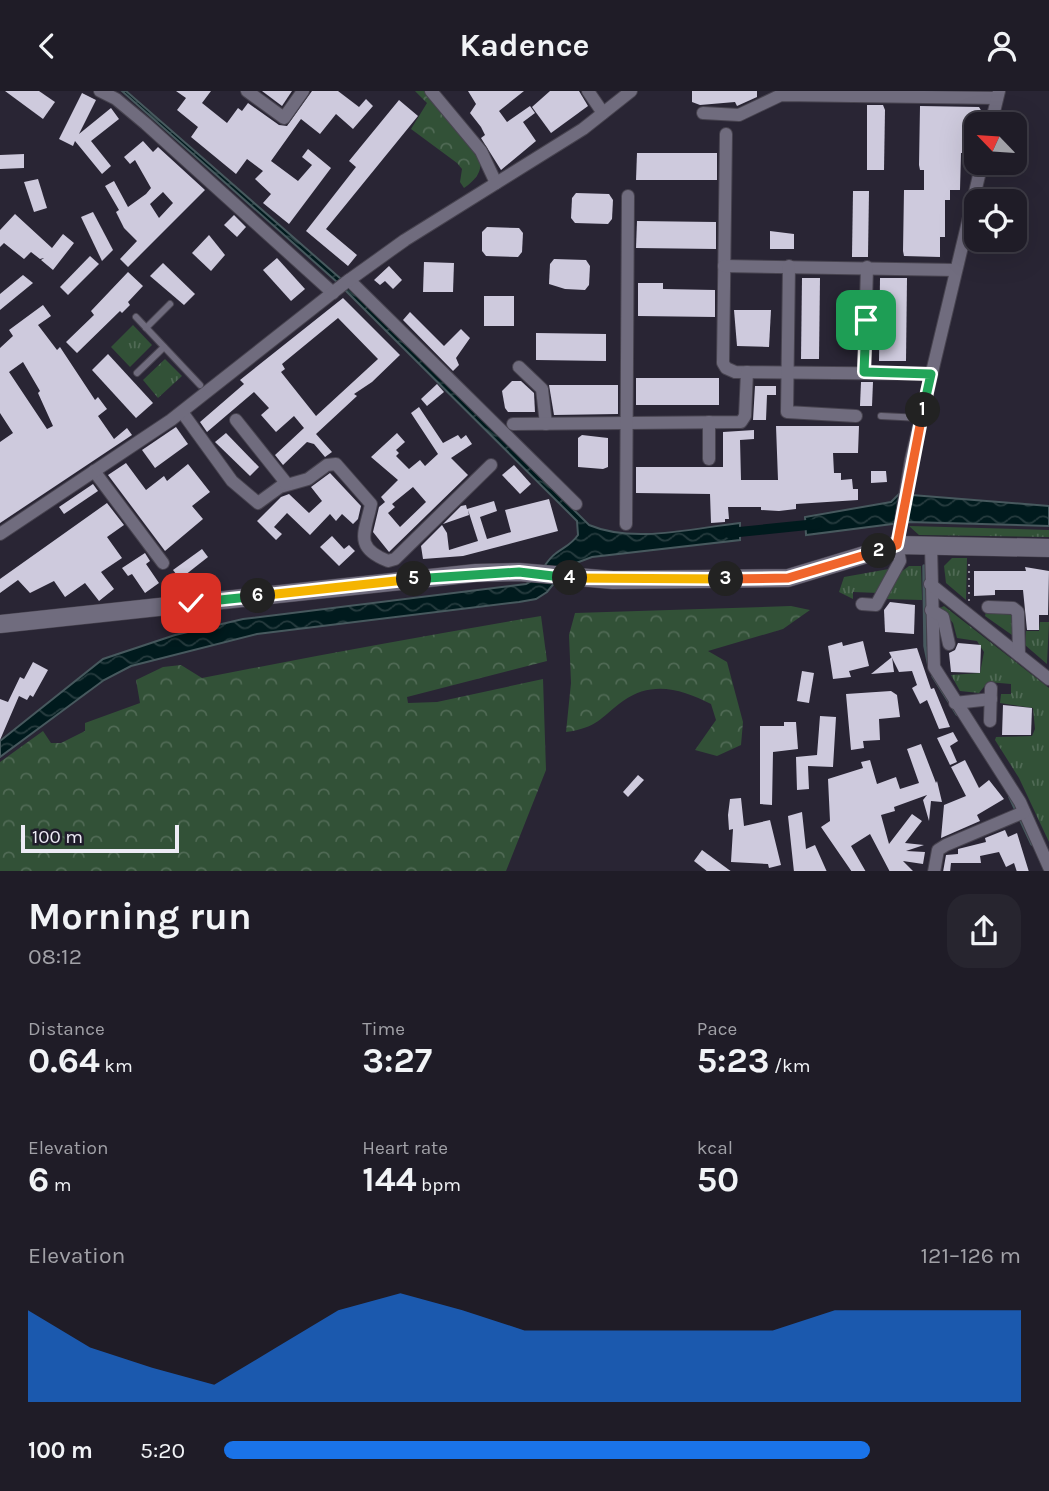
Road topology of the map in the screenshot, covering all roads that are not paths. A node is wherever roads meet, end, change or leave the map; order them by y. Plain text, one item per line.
1 (100, 91) edge
2 (247, 91) edge
3 (303, 91) edge
4 (430, 91) edge
5 (588, 91) edge
6 (631, 91) edge
7 (998, 95) edge
8 (603, 113) junction
9 (703, 113) dead end
10 (726, 134) dead end
11 (979, 175) edge
12 (496, 183) junction
13 (628, 196) dead end
14 (724, 266) junction
15 (789, 266) junction
16 (867, 267) junction
17 (956, 270) junction
18 (342, 285) junction
19 (170, 304) dead end
20 (136, 317) dead end
21 (146, 328) junction
22 (164, 347) junction
23 (519, 367) dead end
24 (747, 372) junction
25 (786, 372) junction
26 (864, 372) junction
27 (137, 373) dead end
28 (931, 374) junction
29 (203, 389) junction
30 (182, 412) junction
31 (856, 416) dead end
32 (881, 416) dead end
33 (921, 418) junction
34 (236, 420) dead end
35 (709, 422) junction
36 (626, 423) junction
37 (513, 424) dead end
38 (546, 424) junction
39 (709, 459) dead end
40 (491, 465) dead end
41 (94, 471) junction
42 (287, 484) junction
43 (576, 504) dead end
44 (626, 524) dead end
45 (0, 534) edge
46 (897, 545) junction
47 (931, 546) junction
48 (1049, 548) edge
49 (163, 563) dead end
50 (930, 584) junction
51 (862, 604) dead end
52 (988, 607) dead end
53 (931, 610) junction
54 (0, 624) edge
55 (949, 644) dead end
56 (1019, 655) junction
57 (1049, 679) edge
58 (955, 703) junction
59 (990, 720) dead end
60 (1024, 812) junction
61 (1049, 867) edge
62 (934, 871) edge

1 - 18 street
2 - 3 street
4 - 12 street
5 - 8 street
6 - 8 street
7 - 9 street
8 - 12 street
10 - 14 street
11 - 17 street
12 - 18 street
13 - 36 street
14 - 15 street
14 - 24 street
15 - 16 street
15 - 25 street
16 - 17 street
16 - 26 street
17 - 28 street
18 - 29 street
18 - 43 street
19 - 21 lane
20 - 21 lane
21 - 22 lane
22 - 27 lane
22 - 29 lane
23 - 38 street
24 - 25 street
24 - 35 street
25 - 26 street
25 - 31 street
26 - 28 street
28 - 33 street
29 - 30 street
30 - 41 street
30 - 42 street
32 - 33 lane
33 - 46 street
34 - 42 street
35 - 36 street
35 - 39 street
36 - 38 street
36 - 44 street
37 - 38 street
40 - 42 street
41 - 45 street
41 - 49 street
46 - 47 main road
46 - 51 street
46 - 54 main road
47 - 48 main road
47 - 50 street
50 - 53 street
50 - 56 street
52 - 56 street
53 - 55 street
53 - 58 street
56 - 57 street
58 - 59 street
58 - 60 street
60 - 61 street
60 - 62 street

